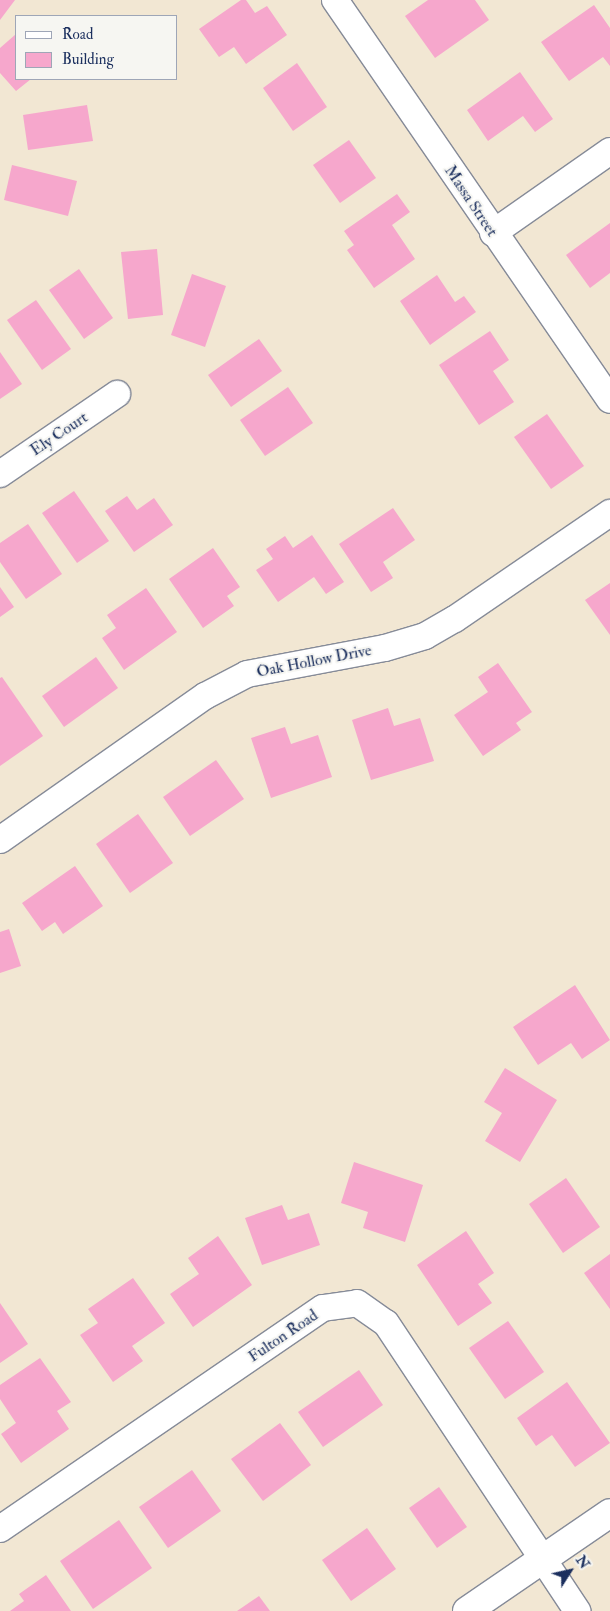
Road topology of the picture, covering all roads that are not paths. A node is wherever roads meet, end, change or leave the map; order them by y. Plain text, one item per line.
1 (335, 0) edge
2 (610, 151) edge
3 (493, 233) junction
4 (117, 394) dead end
5 (610, 400) edge
6 (0, 474) edge
7 (610, 513) edge
8 (0, 840) edge
9 (610, 1513) edge
10 (0, 1529) edge
11 (542, 1560) junction
12 (467, 1611) edge
13 (577, 1611) edge

1 - 3 street, Massa Street
2 - 3 street
3 - 5 street, Massa Street
4 - 6 street, Ely Court
7 - 8 street, Oak Hollow Drive
9 - 11 street
10 - 11 street, Fulton Road
11 - 12 street
11 - 13 street, Fulton Road

